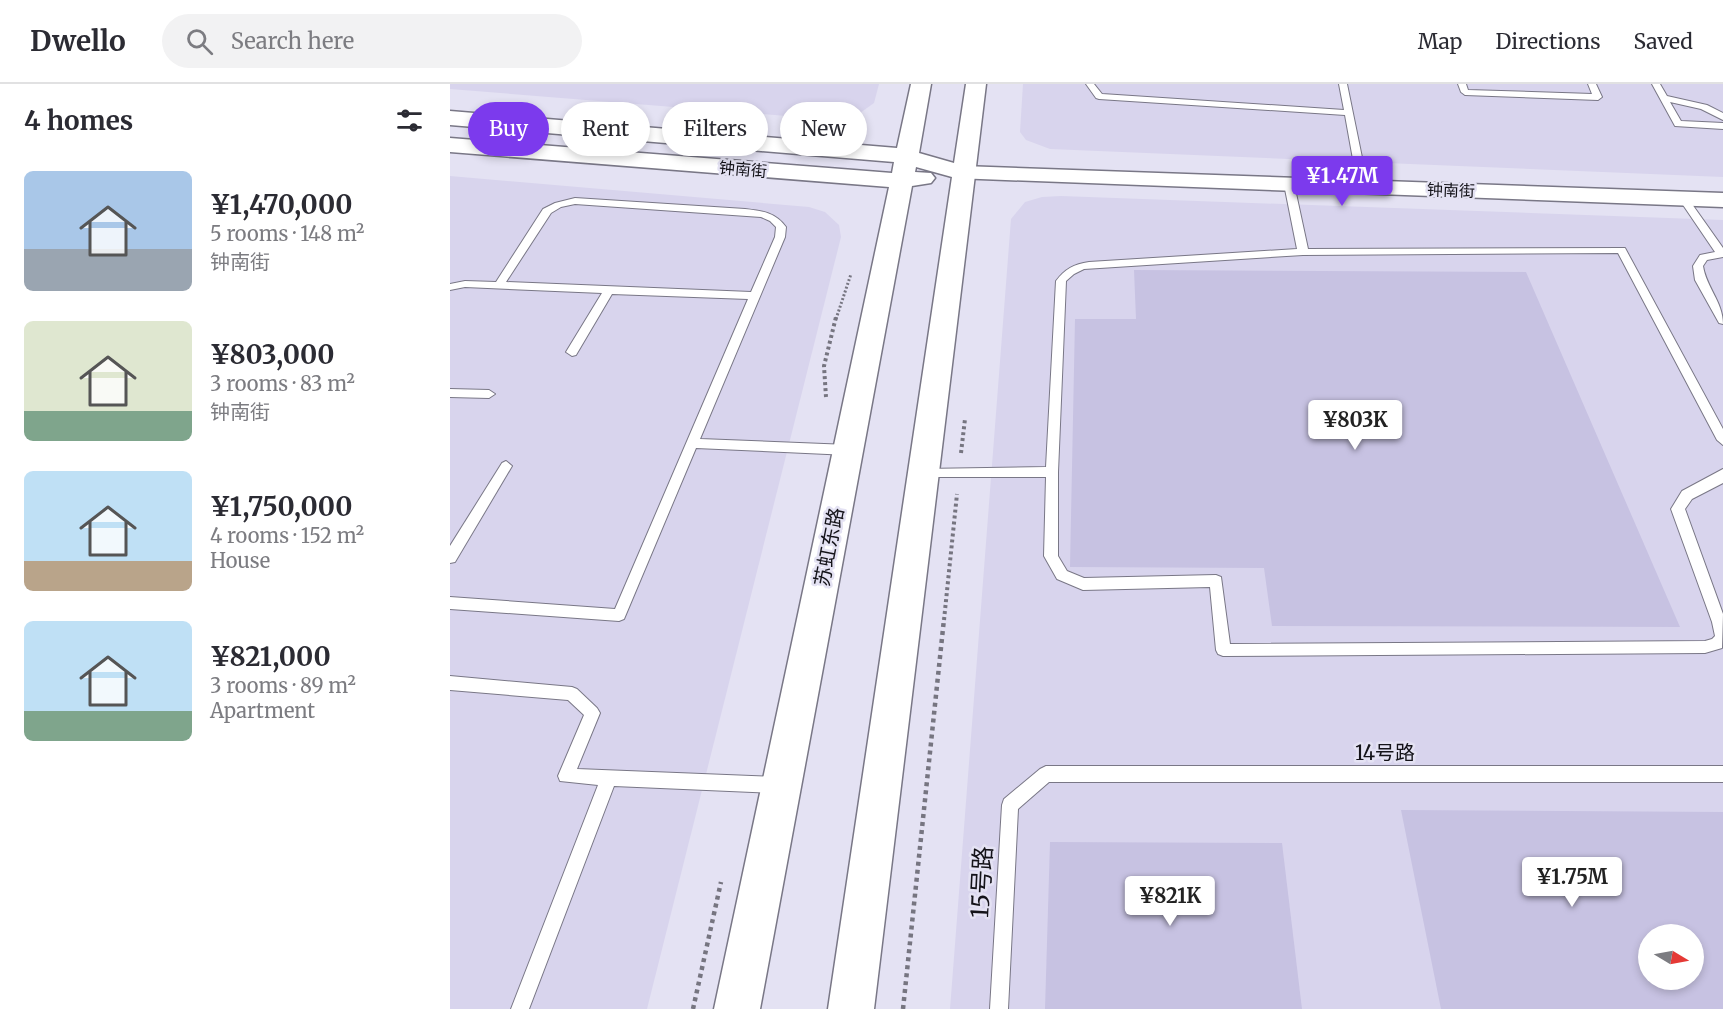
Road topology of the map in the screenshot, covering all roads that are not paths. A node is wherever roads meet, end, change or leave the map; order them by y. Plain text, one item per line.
1 (921, 84) edge
2 (976, 84) edge
3 (1090, 84) edge
4 (1343, 84) edge
5 (1462, 84) edge
6 (1592, 84) edge
7 (1656, 84) edge
8 (1664, 98) junction
9 (1349, 113) junction
10 (1723, 117) edge
11 (450, 118) edge
12 (1723, 126) edge
13 (450, 145) edge
14 (903, 168) junction
15 (963, 173) junction
16 (1288, 184) junction
17 (1363, 187) junction
18 (1684, 199) junction
19 (1723, 200) edge
20 (1303, 252) junction
21 (1722, 254) edge
22 (499, 285) junction
23 (450, 287) edge
24 (609, 290) junction
25 (755, 296) junction
26 (1723, 320) edge
27 (572, 352) dead end
28 (450, 393) edge
29 (489, 394) dead end
30 (1723, 440) edge
31 (693, 443) junction
32 (849, 450) junction
33 (506, 466) dead end
34 (1052, 472) junction
35 (941, 474) junction
36 (1723, 474) edge
37 (450, 558) edge
38 (450, 603) edge
39 (450, 683) edge
40 (1046, 774) joint
41 (1723, 774) edge
42 (609, 778) junction
43 (781, 785) junction
44 (520, 1009) edge
45 (736, 1009) edge
46 (851, 1009) edge
47 (999, 1009) edge

1 - 14 main road, 苏虹东路
2 - 15 main road
3 - 9 lane
4 - 9 lane
5 - 6 lane
7 - 8 lane
8 - 10 lane
8 - 12 lane
9 - 17 lane
11 - 14 main road, 钟南街
13 - 14 main road, 钟南街
14 - 15 main road, 钟南街
14 - 32 main road, 苏虹东路
15 - 16 main road, 钟南街
15 - 35 main road
16 - 17 main road, 钟南街
16 - 20 lane
17 - 18 main road, 钟南街
18 - 19 main road, 钟南街
18 - 21 lane
20 - 30 lane
20 - 34 lane
21 - 26 lane
22 - 23 lane
22 - 24 lane
22 - 25 lane
24 - 25 lane
24 - 27 lane
25 - 31 lane
28 - 29 lane
31 - 32 lane
31 - 38 lane
32 - 43 main road, 苏虹东路
33 - 37 lane
34 - 35 lane
34 - 36 lane
35 - 46 main road
39 - 42 lane
40 - 41 lane, 14号路
40 - 47 lane, 15号路
42 - 43 lane
42 - 44 lane
43 - 45 main road, 苏虹东路

